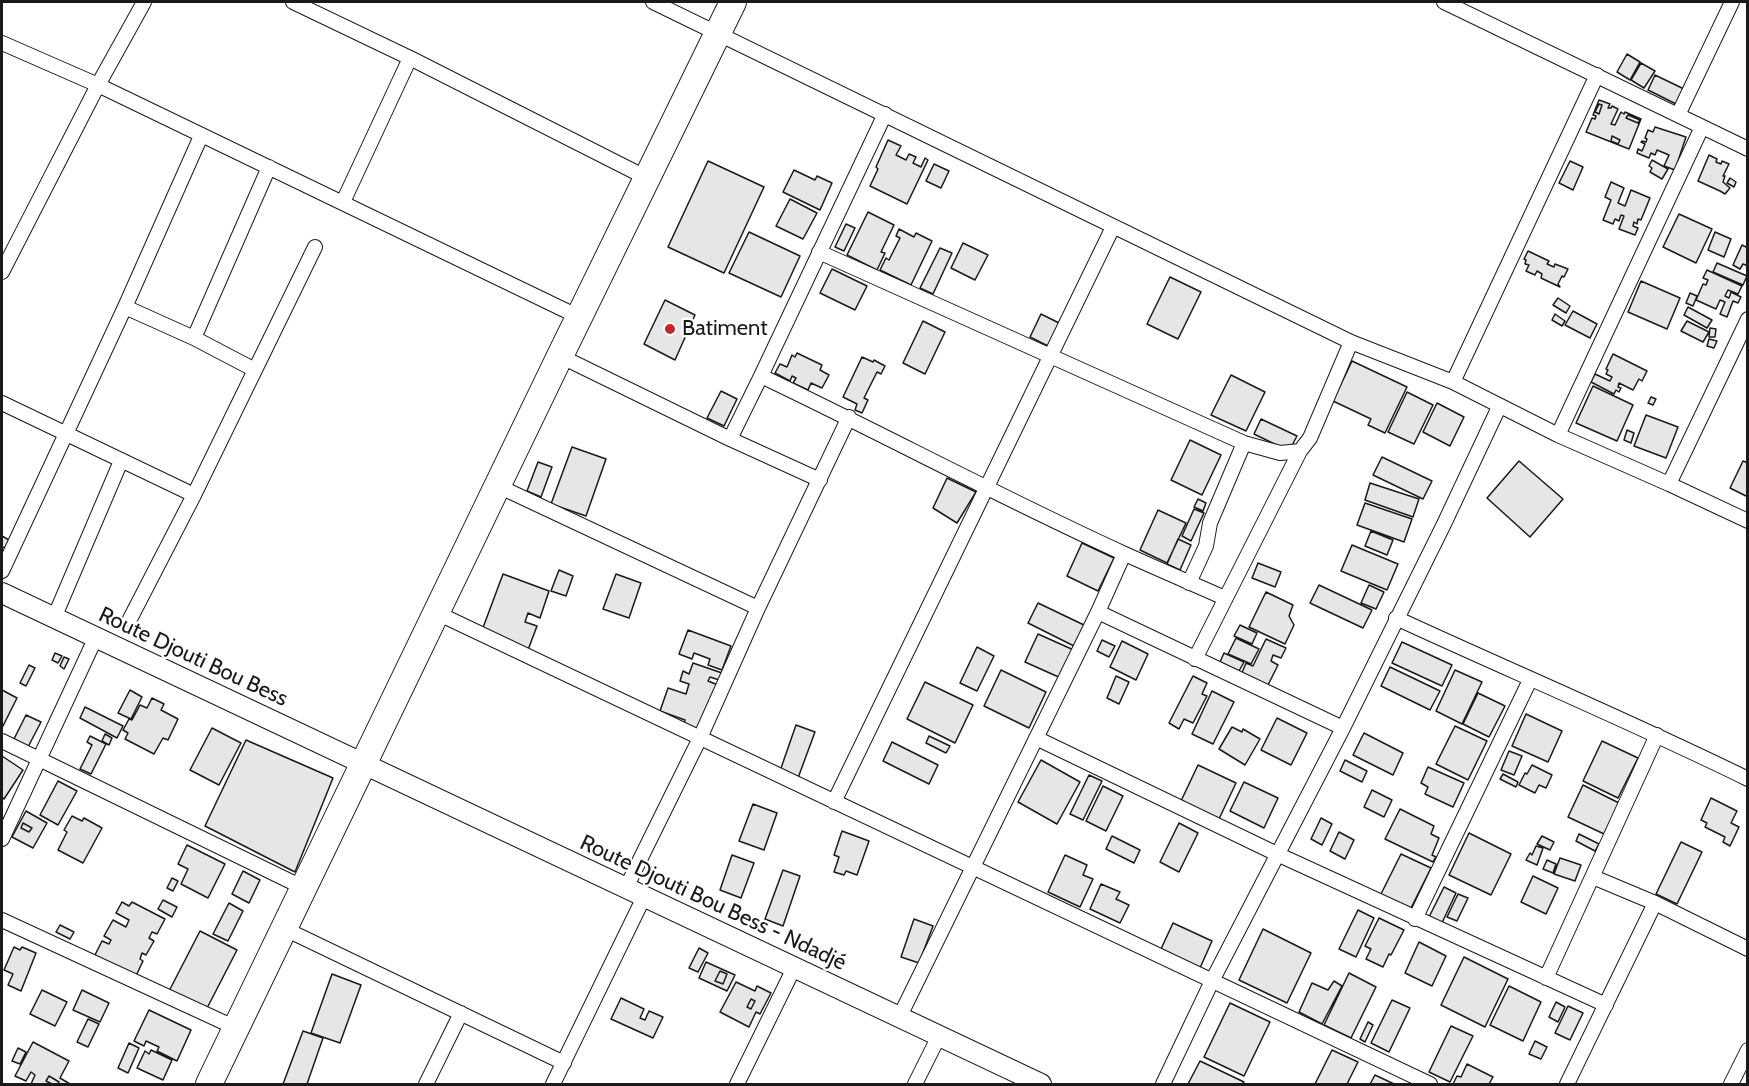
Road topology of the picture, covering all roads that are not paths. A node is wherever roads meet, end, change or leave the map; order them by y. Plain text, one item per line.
1 (144, 2) edge
2 (653, 2) edge
3 (733, 2) edge
4 (1444, 2) edge
5 (1732, 2) edge
6 (300, 3) edge
7 (718, 32) junction
8 (2, 43) edge
9 (410, 58) junction
10 (1597, 75) junction
11 (98, 85) junction
12 (885, 114) junction
13 (1678, 115) junction
14 (1702, 128) junction
15 (201, 136) junction
16 (1748, 149) edge
17 (269, 167) junction
18 (647, 177) junction
19 (343, 202) junction
20 (1113, 227) junction
21 (315, 247) dead end
22 (819, 252) junction
23 (5, 254) edge
24 (2, 272) edge
25 (125, 308) junction
26 (579, 317) junction
27 (1748, 319) edge
28 (194, 338) junction
29 (1351, 342) junction
30 (1051, 355) junction
31 (560, 356) junction
32 (255, 370) junction
33 (761, 376) junction
34 (1453, 382) junction
35 (2, 403) edge
36 (1499, 407) junction
37 (849, 417) junction
38 (65, 434) junction
39 (1558, 435) junction
40 (730, 439) junction
41 (1244, 443) junction
42 (1300, 451) junction
43 (121, 461) junction
44 (820, 480) junction
45 (1669, 484) junction
46 (498, 486) junction
47 (986, 487) junction
48 (194, 495) junction
49 (1748, 521) edge
50 (1124, 554) junction
51 (2, 571) edge
52 (1189, 583) junction
53 (2, 593) edge
54 (1225, 598) junction
55 (758, 608) junction
56 (1098, 612) junction
57 (437, 613) junction
58 (54, 618) junction
59 (1396, 618) junction
60 (130, 619) dead end
61 (96, 638) junction
62 (1195, 658) junction
63 (1530, 680) junction
64 (1343, 728) junction
65 (1657, 735) junction
66 (700, 738) junction
67 (1036, 738) junction
68 (2, 741) edge
69 (39, 760) junction
70 (364, 765) junction
71 (1748, 778) edge
72 (834, 802) junction
73 (2, 839) edge
74 (1277, 854) junction
75 (973, 868) junction
76 (1593, 877) junction
77 (304, 888) junction
78 (635, 892) junction
79 (1655, 903) junction
80 (1415, 919) junction
81 (2, 921) edge
82 (285, 929) junction
83 (1748, 949) edge
84 (794, 968) junction
85 (1546, 978) junction
86 (1212, 981) junction
87 (1606, 1005) junction
88 (461, 1013) junction
89 (899, 1018) junction
90 (236, 1029) junction
91 (939, 1036) junction
92 (1748, 1050) edge
93 (564, 1063) junction
94 (209, 1084) edge
95 (426, 1084) edge
96 (554, 1084) edge
97 (737, 1084) edge
98 (915, 1084) edge
99 (1041, 1084) edge
100 (1163, 1084) edge
101 (1430, 1084) edge
102 (1567, 1084) edge
103 (1731, 1084) edge

1 - 11 street
2 - 7 street
3 - 7 highway
4 - 10 street
5 - 13 street
6 - 9 street
7 - 12 street
7 - 18 highway
8 - 11 street
9 - 18 street
9 - 19 street
10 - 13 street
10 - 34 street
11 - 15 street
11 - 23 street
12 - 20 street
12 - 22 street
13 - 14 street
14 - 16 street
14 - 39 street
15 - 17 street
15 - 25 street
17 - 19 street
17 - 28 street
18 - 26 highway
19 - 26 street
20 - 29 street
20 - 30 street
21 - 32 street
22 - 30 street
22 - 33 street
23 - 24 street
25 - 28 street
25 - 38 street
26 - 31 highway
27 - 45 street
28 - 32 street
29 - 34 street
29 - 42 street
30 - 41 street
30 - 47 street
31 - 40 street
31 - 46 highway
32 - 48 street
33 - 37 street
33 - 40 street
34 - 36 street
35 - 38 street
36 - 39 street
36 - 59 street
37 - 44 street
37 - 47 street
38 - 43 street
38 - 51 street
39 - 45 street
40 - 44 street
41 - 42 street
41 - 52 street
42 - 54 street
43 - 48 street
43 - 58 street
44 - 55 street
45 - 49 street
46 - 55 street
46 - 57 highway
47 - 50 street
47 - 72 street
48 - 60 street
50 - 52 street
50 - 56 street
52 - 54 street
53 - 58 main road, Route Djouti Bou Bess
54 - 62 street
55 - 66 street
56 - 62 street
56 - 67 street
57 - 66 street
57 - 70 highway
58 - 61 main road, Route Djouti Bou Bess
59 - 63 street
59 - 64 street
61 - 69 street
61 - 70 main road, Route Djouti Bou Bess
62 - 64 street
63 - 65 street
63 - 80 street
64 - 74 street
65 - 71 street
65 - 76 street
66 - 72 street
66 - 78 street
67 - 74 street
67 - 75 street
68 - 69 street
69 - 73 street
69 - 77 street
70 - 77 highway
70 - 78 main road, Route Djouti Bou Bess - Ndadjé
72 - 75 street
74 - 80 street
74 - 86 street
75 - 86 street
75 - 89 street
76 - 79 street
76 - 85 street
77 - 82 highway
78 - 84 main road, Route Djouti Bou Bess - Ndadjé
78 - 93 street
79 - 83 street
79 - 87 street
80 - 85 street
81 - 90 street
82 - 88 street
82 - 90 highway
84 - 89 main road, Route Djouti Bou Bess - Ndadjé
84 - 97 street
85 - 87 street
86 - 100 street
86 - 101 street
87 - 102 street
88 - 93 street
88 - 95 street
89 - 91 main road, Route Djouti Bou Bess - Ndadjé
90 - 94 highway
91 - 98 street
91 - 99 main road, Route Djouti Bou Bess - Ndadjé
92 - 103 street
93 - 96 street

